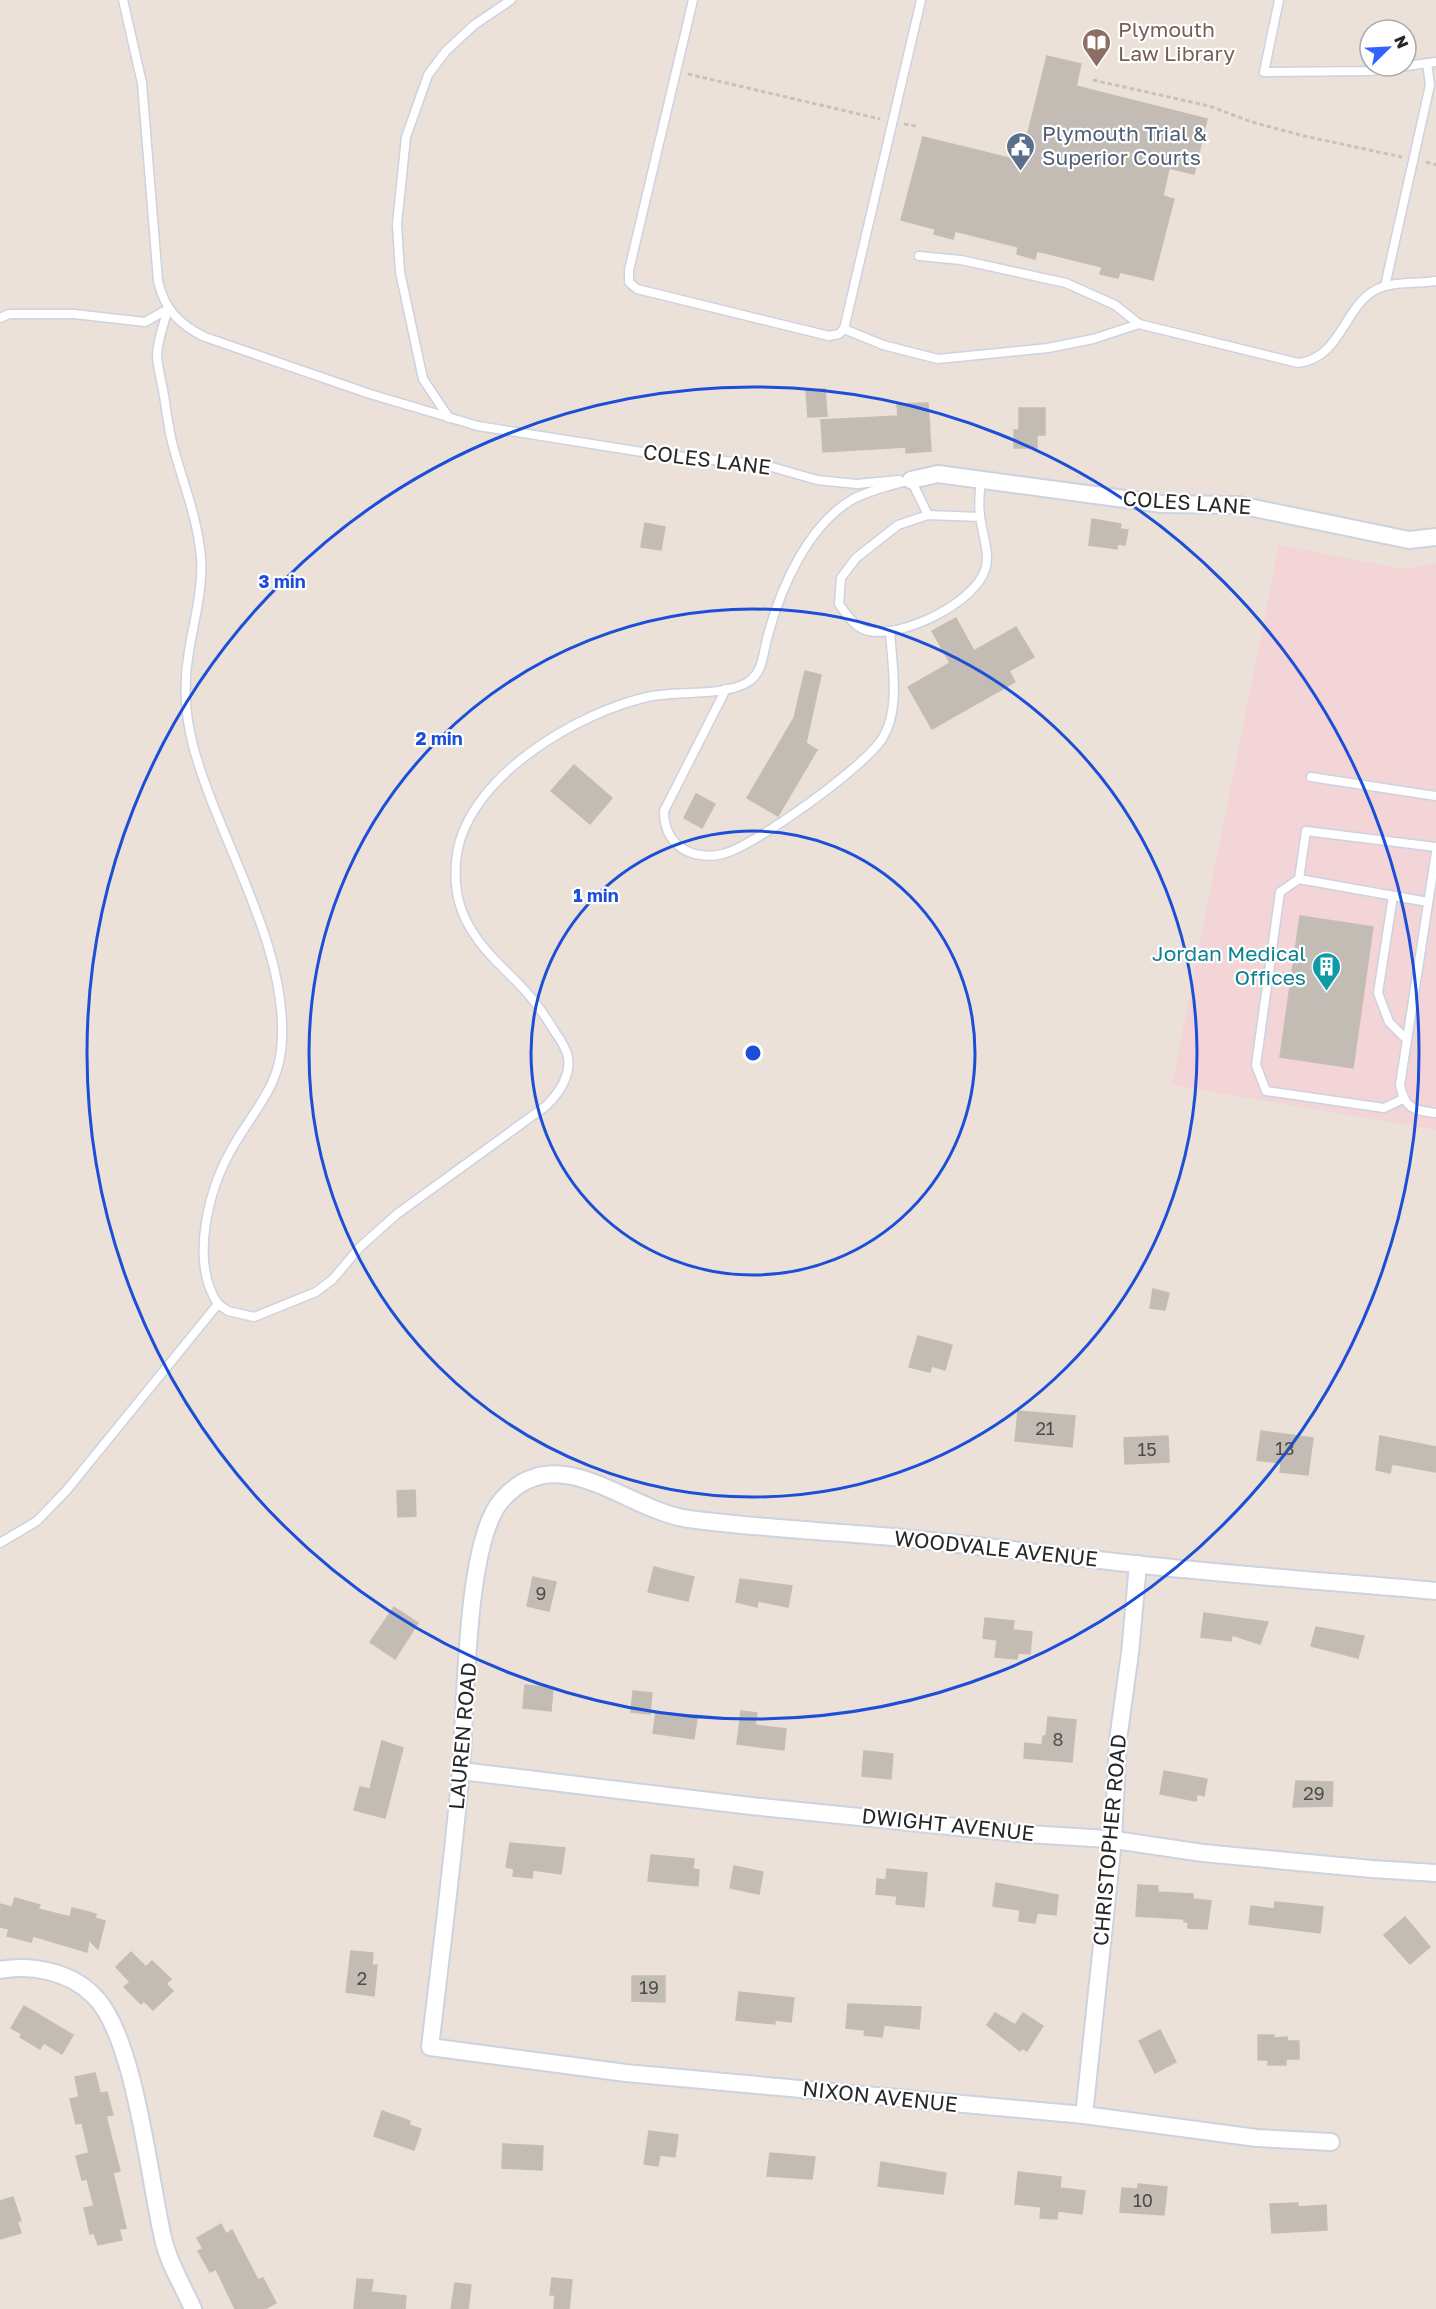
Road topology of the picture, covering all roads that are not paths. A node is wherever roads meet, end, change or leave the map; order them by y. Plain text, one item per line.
1 (123, 0) edge
2 (511, 0) edge
3 (693, 0) edge
4 (921, 0) edge
5 (1279, 0) edge
6 (1431, 63) edge
7 (919, 256) dead end
8 (1436, 280) edge
9 (1385, 286) junction
10 (168, 309) junction
11 (0, 318) edge
12 (1139, 324) junction
13 (844, 330) junction
14 (450, 418) junction
15 (981, 478) junction
16 (911, 480) junction
17 (928, 515) junction
18 (980, 517) junction
19 (1436, 537) edge
20 (890, 631) junction
21 (726, 689) junction
22 (1311, 777) dead end
23 (1436, 796) edge
24 (1436, 847) edge
25 (1436, 852) edge
26 (1299, 879) junction
27 (1392, 896) junction
28 (1428, 902) junction
29 (1407, 1040) junction
30 (1403, 1100) junction
31 (1436, 1113) edge
32 (218, 1305) junction
33 (564, 1475) joint
34 (0, 1543) edge
35 (1138, 1564) junction
36 (1436, 1591) edge
37 (461, 1771) junction
38 (1113, 1840) junction
39 (1436, 1873) edge
40 (0, 1970) edge
41 (430, 2047) joint
42 (1084, 2115) junction
43 (1331, 2142) dead end
44 (193, 2309) edge

1 - 10 lane
2 - 14 lane
3 - 13 lane
4 - 13 lane
5 - 6 lane
6 - 9 lane
7 - 12 lane
8 - 9 lane
9 - 12 lane
10 - 11 lane
10 - 14 lane, COLES LANE
10 - 32 lane
12 - 13 lane
14 - 16 lane, COLES LANE
15 - 16 street, COLES LANE
15 - 18 lane
15 - 19 street, COLES LANE
16 - 17 lane
16 - 21 lane
17 - 18 lane
17 - 20 lane
18 - 20 lane
20 - 21 lane
21 - 32 lane
22 - 23 lane
24 - 26 lane
25 - 28 lane
26 - 27 lane
26 - 30 lane
27 - 28 lane
27 - 29 lane
28 - 29 lane
29 - 30 lane
30 - 31 lane
32 - 34 lane
33 - 35 street, WOODVALE AVENUE
33 - 37 street, LAUREN ROAD
35 - 36 street, WOODVALE AVENUE
35 - 38 street, CHRISTOPHER ROAD
37 - 38 street, DWIGHT AVENUE
37 - 41 street, LAUREN ROAD
38 - 39 street, DWIGHT AVENUE
38 - 42 street, CHRISTOPHER ROAD
40 - 44 street
41 - 42 street, NIXON AVENUE
42 - 43 street, NIXON AVENUE

